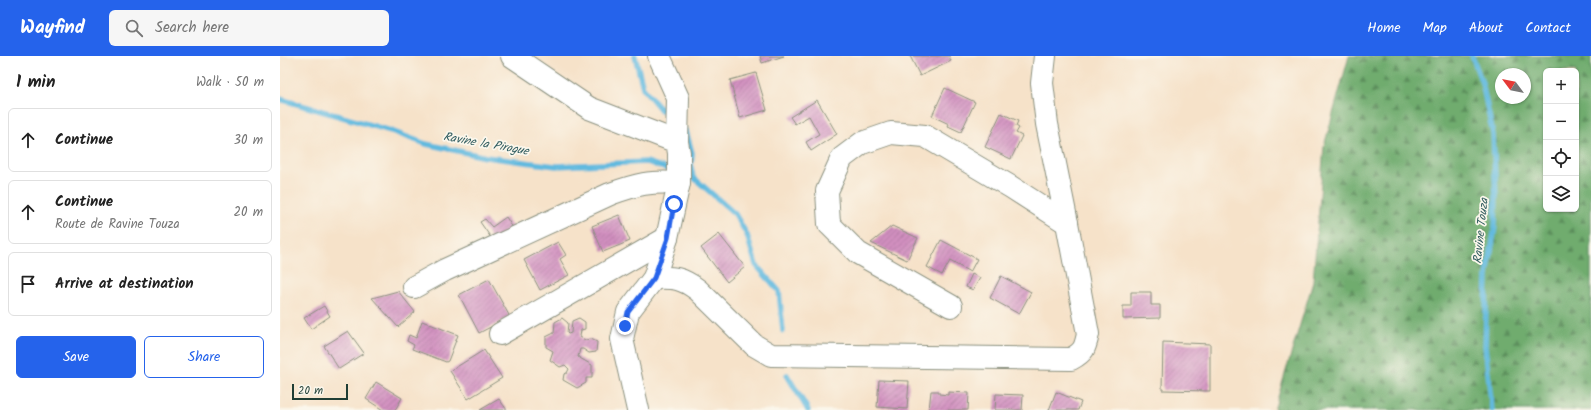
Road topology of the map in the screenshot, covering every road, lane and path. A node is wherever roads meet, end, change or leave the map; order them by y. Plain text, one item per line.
1 (659, 56) edge
2 (1045, 56) edge
3 (515, 57) edge
4 (678, 147) junction
5 (679, 181) junction
6 (1068, 222) junction
7 (668, 238) junction
8 (654, 278) junction
9 (414, 287) dead end
10 (952, 306) dead end
11 (500, 334) dead end
12 (638, 410) edge

1 - 4 street
2 - 6 street
3 - 4 street
4 - 5 street
5 - 7 street
5 - 9 street
6 - 8 street
6 - 10 street
7 - 8 street
7 - 11 street
8 - 12 street

